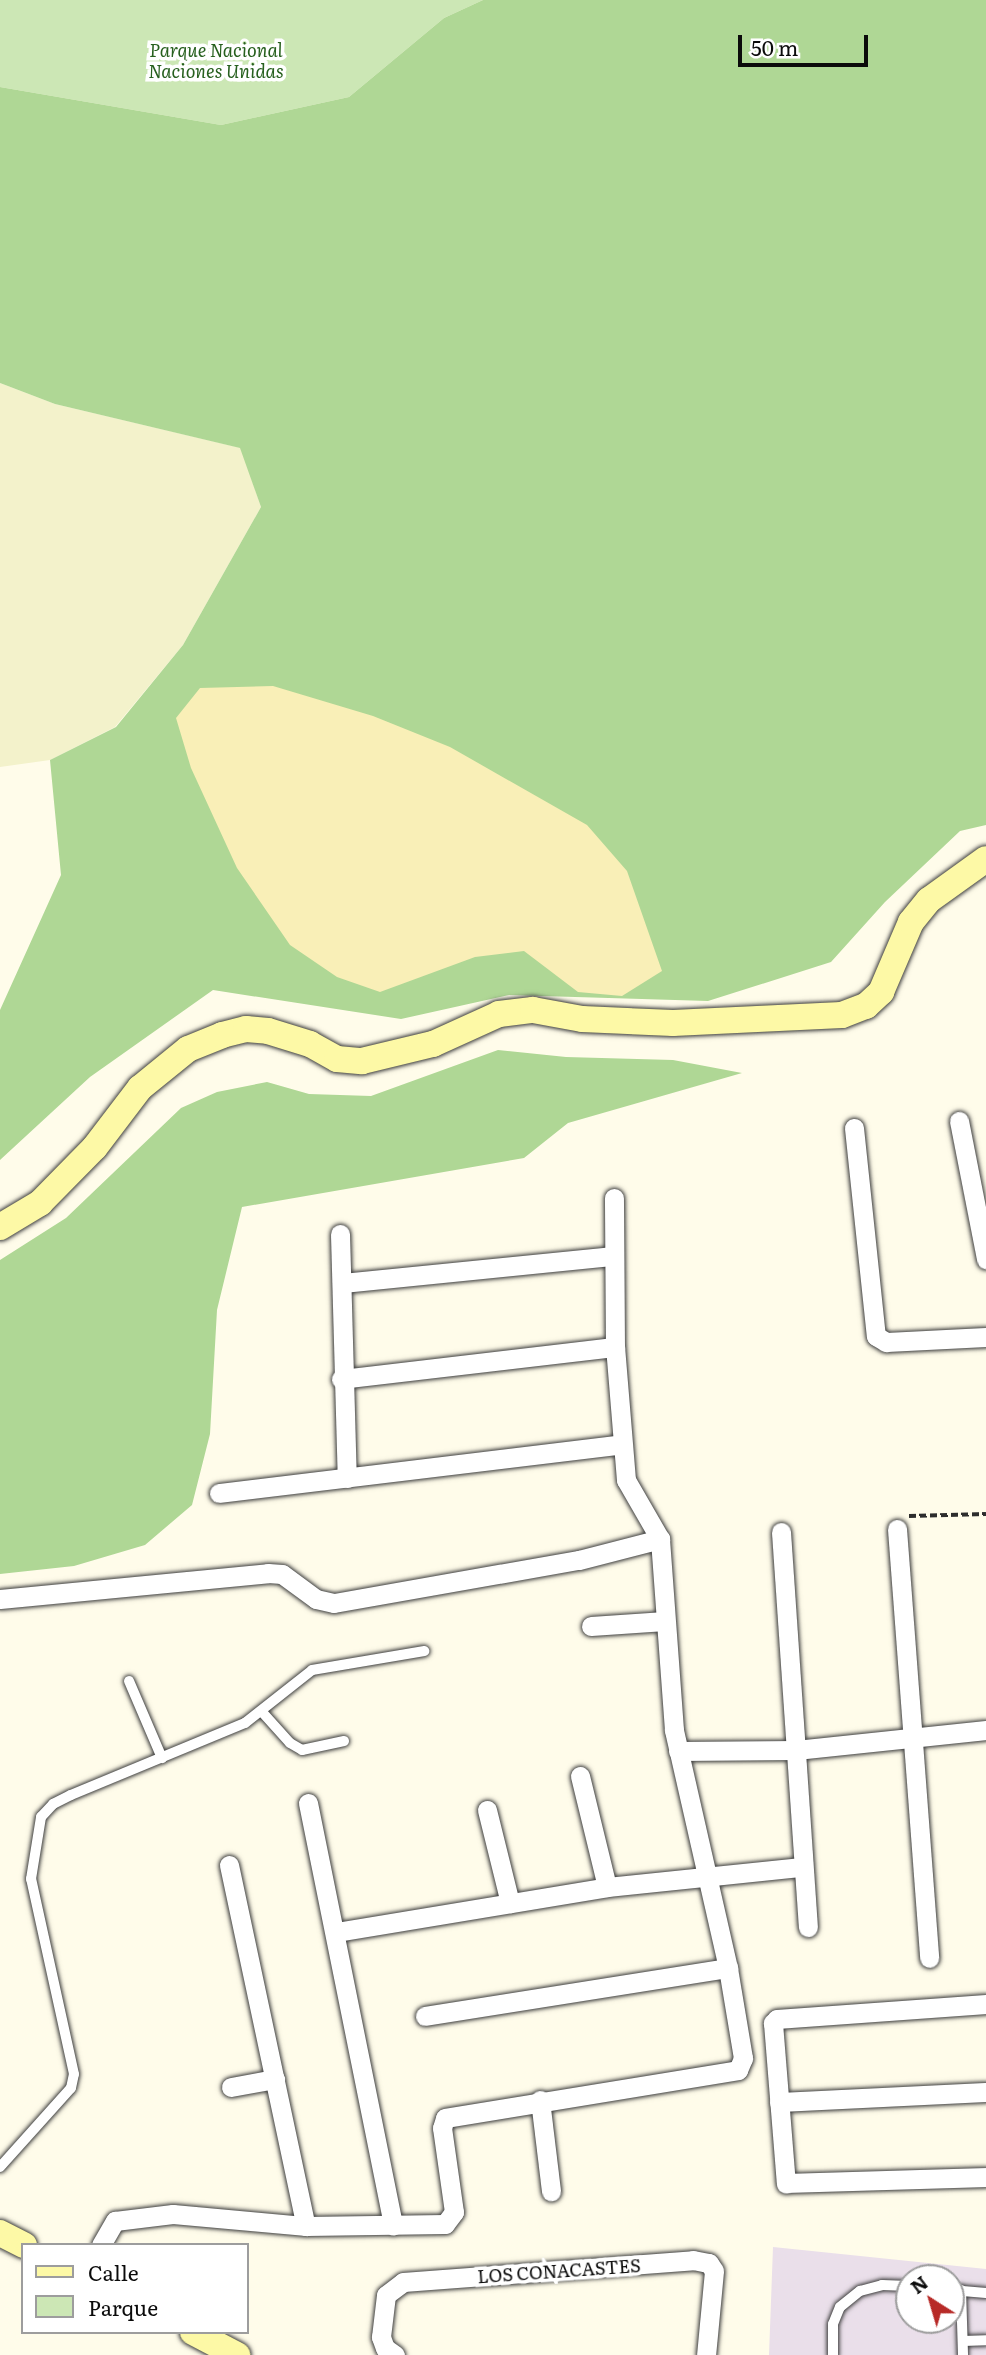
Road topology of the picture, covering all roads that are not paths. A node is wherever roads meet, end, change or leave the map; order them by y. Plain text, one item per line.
1 (986, 859) edge
2 (959, 1121) dead end
3 (854, 1128) dead end
4 (614, 1198) dead end
5 (0, 1227) edge
6 (340, 1234) dead end
7 (612, 1256) junction
8 (986, 1259) edge
9 (342, 1283) junction
10 (986, 1337) edge
11 (615, 1347) junction
12 (341, 1379) junction
13 (621, 1444) junction
14 (346, 1478) junction
15 (219, 1493) dead end
16 (901, 1522) road end
17 (781, 1532) dead end
18 (660, 1539) junction
19 (0, 1599) edge
20 (665, 1621) junction
21 (591, 1626) dead end
22 (424, 1651) dead end
23 (129, 1681) dead end
24 (263, 1713) junction
25 (986, 1730) edge
26 (910, 1736) junction
27 (344, 1741) dead end
28 (796, 1750) junction
29 (678, 1751) junction
30 (162, 1758) junction
31 (580, 1776) dead end
32 (308, 1803) dead end
33 (487, 1810) dead end
34 (229, 1865) dead end
35 (802, 1867) junction
36 (707, 1874) junction
37 (607, 1887) junction
38 (510, 1903) junction
39 (808, 1927) dead end
40 (336, 1932) junction
41 (929, 1958) dead end
42 (728, 1968) junction
43 (986, 2004) edge
44 (425, 2017) dead end
45 (275, 2079) junction
46 (231, 2087) dead end
47 (986, 2092) edge
48 (540, 2100) junction
49 (779, 2102) junction
50 (0, 2167) edge
51 (986, 2177) edge
52 (551, 2190) dead end
53 (393, 2225) junction
54 (306, 2226) junction
55 (0, 2233) edge
56 (102, 2243) edge
57 (21, 2244) edge
58 (895, 2285) edge
59 (965, 2291) edge
60 (986, 2293) edge
61 (197, 2334) edge
62 (961, 2334) edge
63 (986, 2340) edge
64 (962, 2341) junction
65 (237, 2355) edge
66 (395, 2355) edge
67 (706, 2355) edge
68 (833, 2355) edge
69 (963, 2355) edge

1 - 5 main road
2 - 8 street
3 - 10 street
4 - 7 street
6 - 9 street
7 - 9 street
7 - 11 street
9 - 12 street
11 - 12 street
11 - 13 street
12 - 14 street
13 - 14 street
13 - 18 street
14 - 15 street
16 - 26 street
17 - 28 street
18 - 19 street
18 - 20 street
20 - 21 street
20 - 29 street
22 - 24 lane
23 - 30 lane
24 - 27 lane
24 - 30 lane
25 - 26 street
26 - 28 street
26 - 41 street
28 - 29 street
28 - 35 street
29 - 36 street
30 - 50 lane
31 - 37 street
32 - 40 street
33 - 38 street
34 - 45 street
35 - 36 street
35 - 39 street
36 - 37 street
36 - 42 street
37 - 38 street
38 - 40 street
40 - 53 street
42 - 44 street
42 - 48 street
43 - 49 street
45 - 46 street
45 - 54 street
47 - 49 street
48 - 52 street
48 - 53 street
49 - 51 street
53 - 54 street
54 - 56 street
55 - 57 main road
58 - 68 lane
59 - 60 lane
61 - 65 main road
62 - 64 lane
63 - 64 lane
64 - 69 lane
66 - 67 street, LOS CONACASTES

